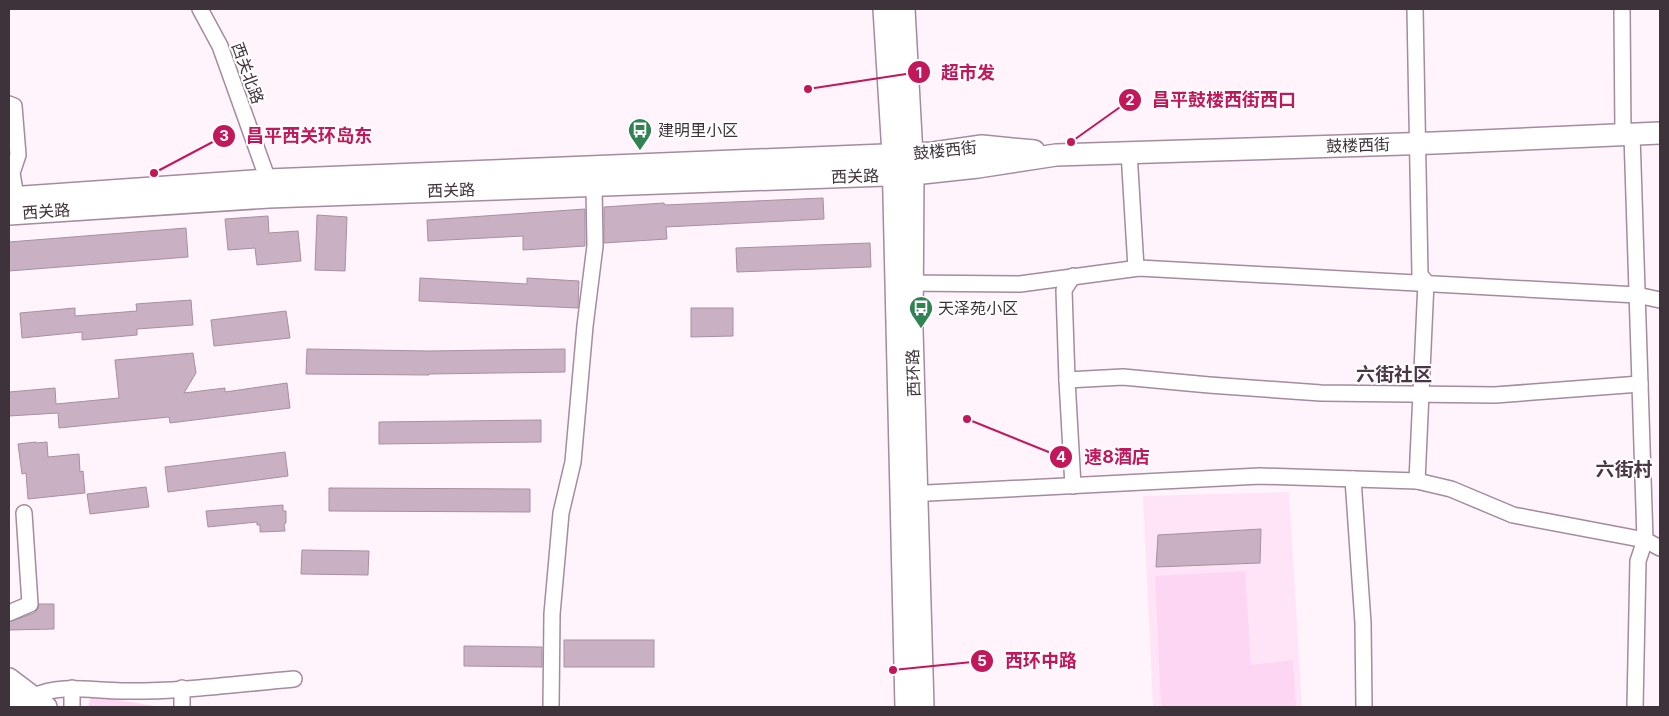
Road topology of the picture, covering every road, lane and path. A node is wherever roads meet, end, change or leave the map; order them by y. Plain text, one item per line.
1 (200, 9) edge
2 (884, 9) edge
3 (904, 9) edge
4 (1415, 9) edge
5 (1622, 9) edge
6 (9, 104) edge
7 (1660, 133) edge
8 (1628, 135) junction
9 (1418, 143) junction
10 (1129, 152) junction
11 (903, 164) junction
12 (268, 180) junction
13 (594, 186) junction
14 (11, 203) edge
15 (1136, 268) junction
16 (1073, 276) junction
17 (1426, 282) junction
18 (904, 283) junction
19 (1637, 295) junction
20 (1660, 300) edge
21 (1067, 380) junction
22 (1640, 384) junction
23 (1421, 394) junction
24 (1353, 479) junction
25 (1417, 481) junction
26 (1073, 486) junction
27 (909, 494) junction
28 (24, 513) dead end
29 (1645, 540) junction
30 (1660, 548) edge
31 (9, 613) edge
32 (9, 679) edge
33 (294, 679) dead end
34 (72, 688) junction
35 (182, 688) junction
36 (9, 699) edge
37 (33, 704) edge
38 (72, 707) edge
39 (182, 707) edge
40 (551, 707) edge
41 (906, 707) edge
42 (923, 707) edge
43 (1364, 707) edge
44 (1635, 707) edge

1 - 12 street, 西关北路
2 - 11 main road, 西环路
3 - 11 main road, 西环路
4 - 9 street
5 - 8 street
6 - 14 street
7 - 8 main road, 鼓楼西街
8 - 9 main road, 鼓楼西街
8 - 19 street
9 - 10 main road, 鼓楼西街
9 - 17 street
10 - 11 main road, 鼓楼西街
10 - 15 street
11 - 12 main road, 西关路
11 - 13 main road, 西关路
11 - 18 main road, 西环路
12 - 14 main road, 西关路
13 - 14 main road, 西关路
13 - 40 street
15 - 16 street
15 - 17 street
16 - 18 street
16 - 21 street
17 - 19 street
17 - 23 street
18 - 27 main road, 西环路
19 - 20 street
19 - 22 street
21 - 23 street
21 - 26 street
22 - 23 street
22 - 29 street
23 - 25 street
24 - 25 street
24 - 26 street
24 - 43 street
25 - 29 street
26 - 27 street
27 - 41 main road, 西环路
27 - 42 main road, 西环路
28 - 31 street
29 - 30 street
29 - 44 street
32 - 37 main road
33 - 35 street
34 - 35 street
34 - 37 street
34 - 38 street
35 - 39 street
36 - 37 main road

